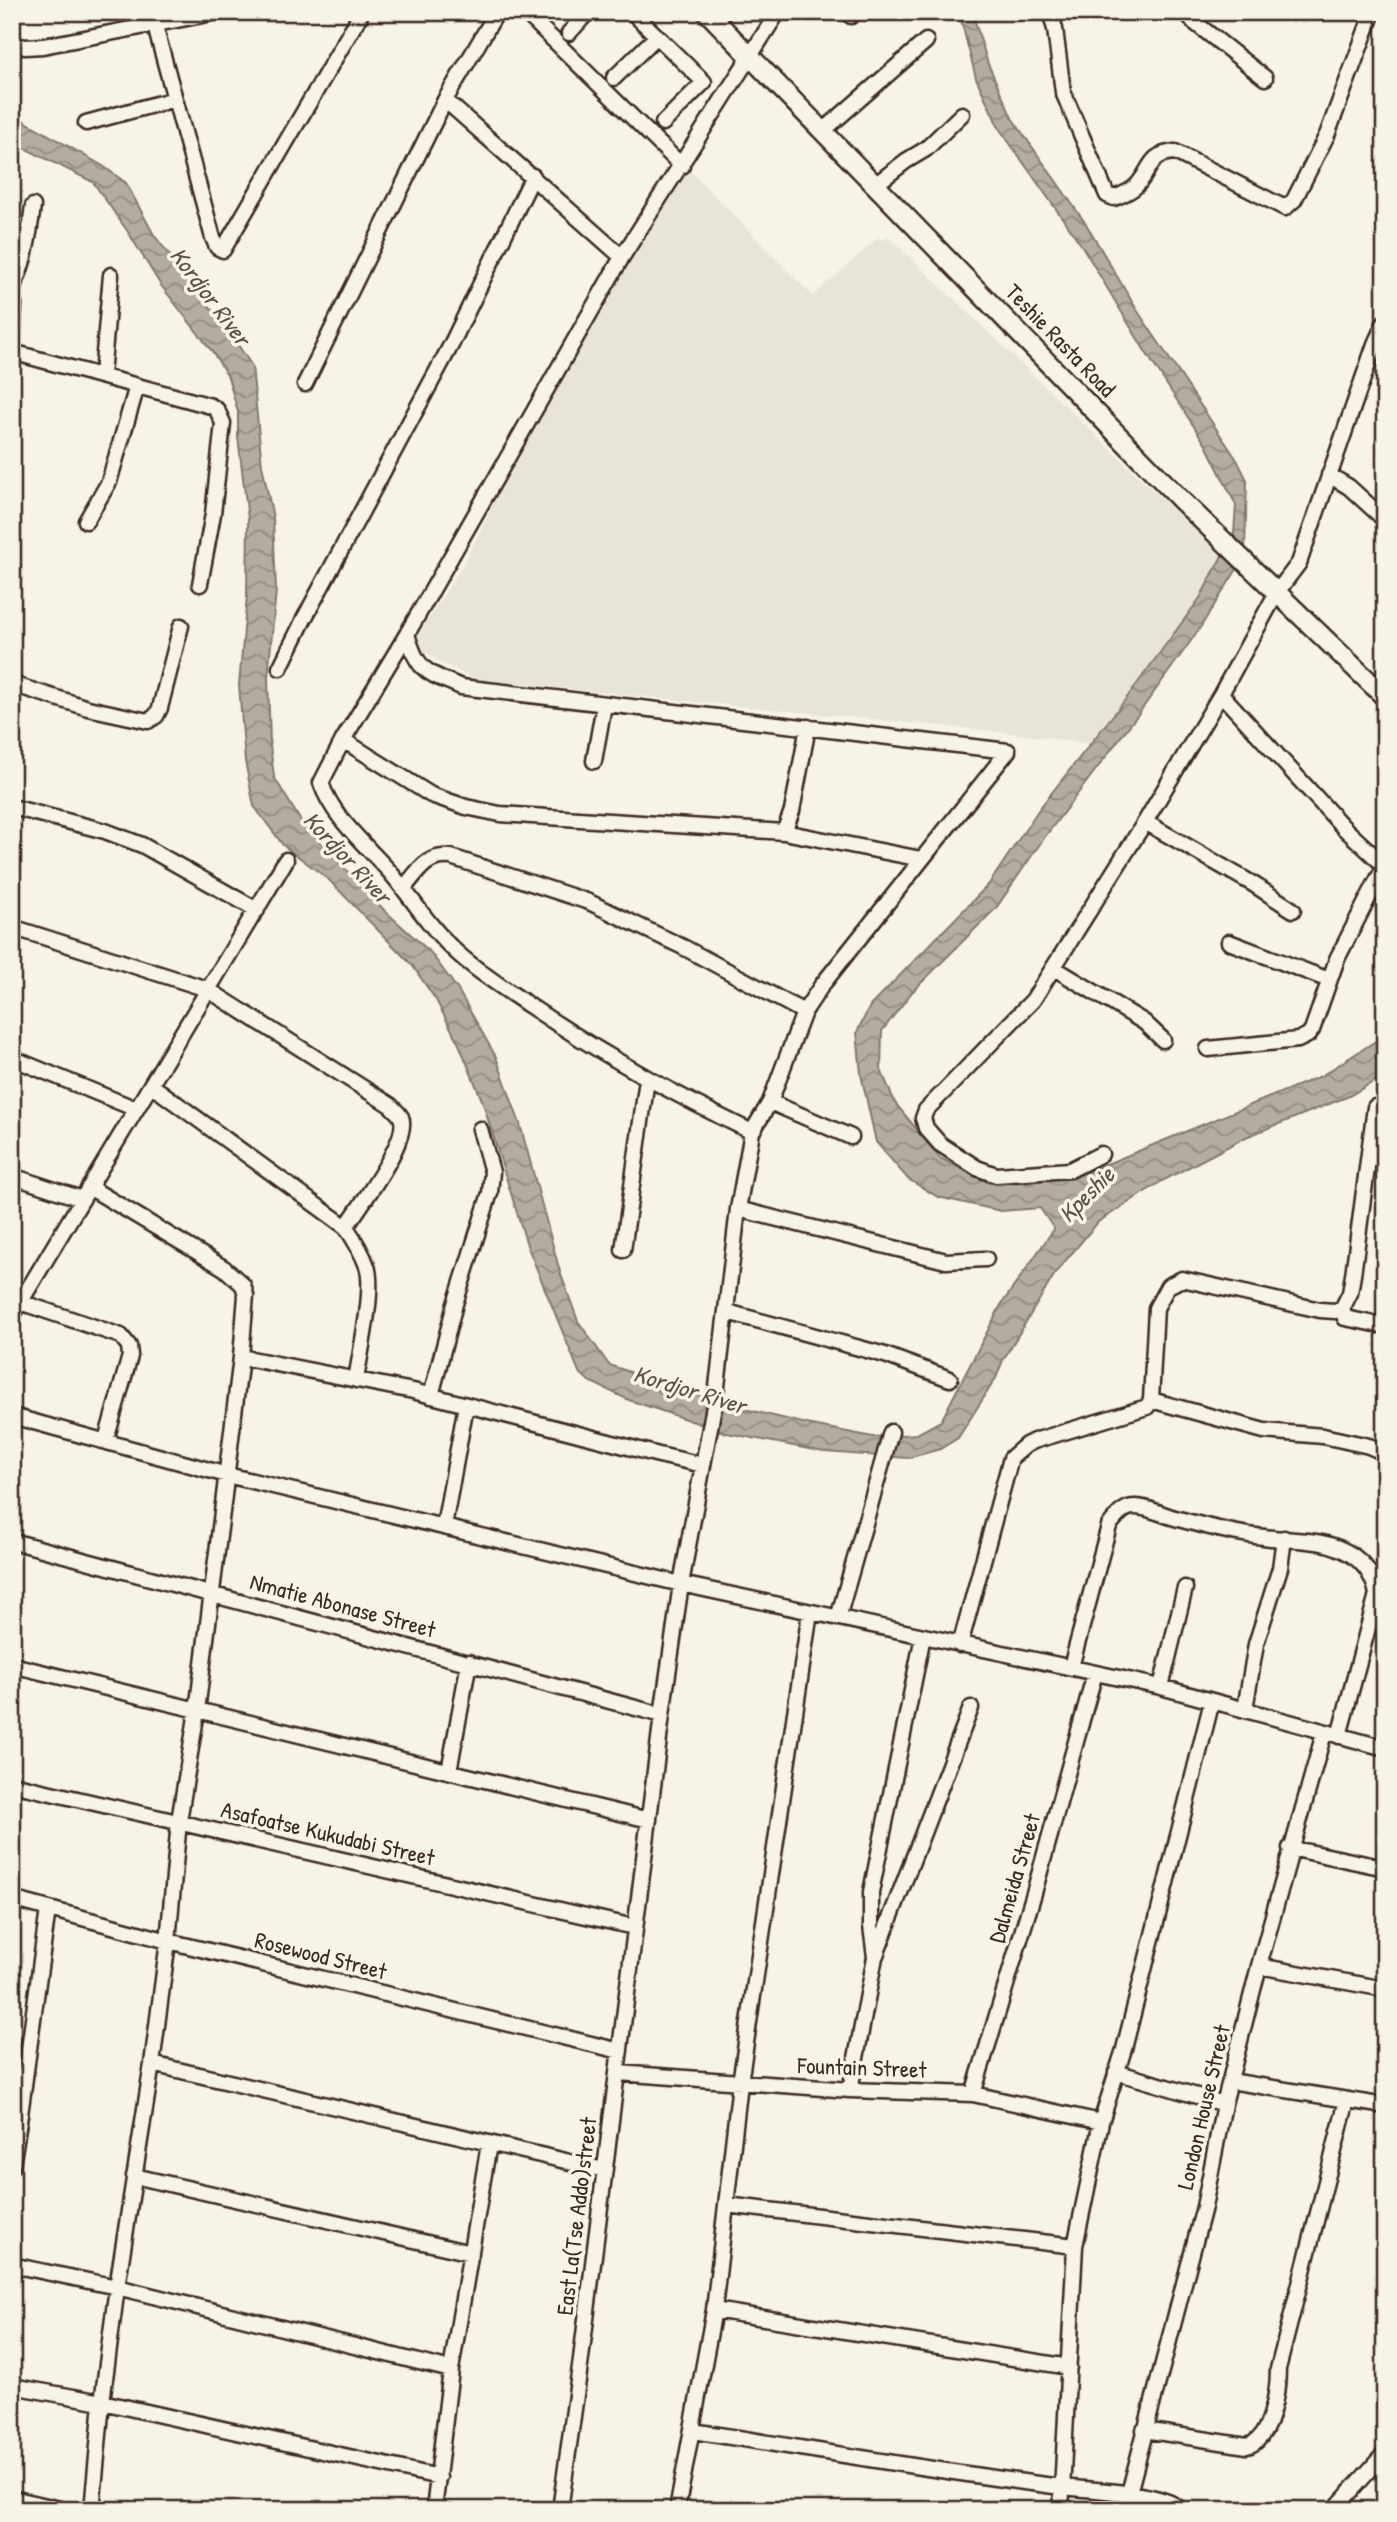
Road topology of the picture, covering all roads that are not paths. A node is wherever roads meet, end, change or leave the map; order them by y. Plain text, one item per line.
1 (145, 12) edge
2 (218, 12) edge
3 (362, 12) edge
4 (497, 12) edge
5 (525, 12) edge
6 (588, 12) edge
7 (632, 12) edge
8 (707, 12) edge
9 (778, 12) edge
10 (1051, 12) edge
11 (1186, 12) edge
12 (1373, 12) edge
13 (152, 26) junction
14 (569, 33) dead end
15 (657, 36) junction
16 (926, 41) dead end
17 (12, 44) edge
18 (751, 57) junction
19 (614, 78) dead end
20 (1265, 78) dead end
21 (175, 99) junction
22 (445, 100) junction
23 (962, 114) dead end
24 (86, 123) dead end
25 (663, 123) dead end
26 (822, 131) junction
27 (682, 166) junction
28 (533, 176) junction
29 (876, 185) junction
30 (33, 206) dead end
31 (622, 257) junction
32 (111, 275) dead end
33 (12, 290) edge
34 (12, 299) edge
35 (1385, 322) edge
36 (12, 350) edge
37 (102, 375) junction
38 (305, 384) dead end
39 (137, 386) junction
40 (1329, 475) junction
41 (1385, 520) edge
42 (86, 521) dead end
43 (200, 584) dead end
44 (1277, 592) junction
45 (181, 626) dead end
46 (407, 634) junction
47 (280, 668) dead end
48 (12, 684) edge
49 (1221, 694) junction
50 (1385, 697) edge
51 (604, 705) junction
52 (808, 727) junction
53 (343, 740) junction
54 (594, 761) dead end
55 (12, 807) edge
56 (1145, 822) junction
57 (784, 832) junction
58 (921, 859) junction
59 (286, 860) dead end
60 (1385, 866) edge
61 (404, 888) junction
62 (257, 910) junction
63 (1293, 910) dead end
64 (12, 927) edge
65 (1229, 942) dead end
66 (1054, 968) junction
67 (1329, 980) junction
68 (207, 989) junction
69 (804, 1012) junction
70 (1163, 1041) dead end
71 (1208, 1049) dead end
72 (12, 1058) edge
73 (647, 1079) junction
74 (151, 1085) junction
75 (770, 1102) junction
76 (1375, 1107) dead end
77 (136, 1110) junction
78 (480, 1129) dead end
79 (752, 1132) junction
80 (851, 1137) dead end
81 (1101, 1154) dead end
82 (12, 1176) edge
83 (86, 1193) junction
84 (738, 1209) junction
85 (346, 1227) junction
86 (623, 1250) dead end
87 (986, 1259) dead end
88 (16, 1301) edge
89 (1342, 1309) junction
90 (727, 1312) junction
91 (12, 1316) edge
92 (1385, 1326) edge
93 (241, 1356) junction
94 (356, 1380) junction
95 (950, 1380) dead end
96 (431, 1396) junction
97 (1151, 1400) junction
98 (466, 1405) junction
99 (12, 1416) edge
100 (891, 1432) dead end
101 (106, 1440) junction
102 (1385, 1453) edge
103 (703, 1465) junction
104 (227, 1475) junction
105 (444, 1526) junction
106 (1284, 1538) junction
107 (12, 1541) edge
108 (681, 1584) junction
109 (1185, 1588) dead end
110 (212, 1592) junction
111 (810, 1612) junction
112 (838, 1618) junction
113 (923, 1636) junction
114 (960, 1645) junction
115 (469, 1662) junction
116 (12, 1665) edge
117 (1071, 1667) junction
118 (1095, 1673) junction
119 (1161, 1688) junction
120 (1212, 1701) junction
121 (971, 1708) dead end
122 (1245, 1709) junction
123 (197, 1711) junction
124 (662, 1715) junction
125 (1324, 1733) junction
126 (1339, 1736) junction
127 (1385, 1748) edge
128 (449, 1771) junction
129 (12, 1784) edge
130 (649, 1820) junction
131 (179, 1821) junction
132 (1290, 1848) junction
133 (1385, 1868) edge
134 (12, 1899) edge
135 (48, 1909) junction
136 (634, 1927) junction
137 (168, 1941) junction
138 (875, 1957) junction
139 (1259, 1966) junction
140 (1385, 1989) edge
141 (620, 2051) junction
142 (152, 2064) junction
143 (1116, 2072) junction
144 (618, 2073) junction
145 (1230, 2081) junction
146 (740, 2083) junction
147 (850, 2090) junction
148 (973, 2094) junction
149 (1347, 2100) junction
150 (1224, 2104) junction
151 (1385, 2106) edge
152 (16, 2115) edge
153 (1101, 2122) junction
154 (489, 2144) junction
155 (12, 2166) edge
156 (604, 2170) junction
157 (134, 2176) junction
158 (726, 2205) junction
159 (1075, 2246) junction
160 (471, 2253) junction
161 (12, 2265) edge
162 (117, 2287) junction
163 (714, 2310) junction
164 (1069, 2367) junction
165 (451, 2370) junction
166 (12, 2386) edge
167 (102, 2403) junction
168 (1144, 2430) junction
169 (693, 2431) junction
170 (1385, 2453) edge
171 (439, 2477) junction
172 (1062, 2487) junction
173 (1129, 2493) junction
174 (12, 2498) edge
175 (1338, 2505) edge
176 (64, 2510) edge
177 (92, 2510) edge
178 (434, 2510) edge
179 (560, 2510) edge
180 (677, 2510) edge
181 (1061, 2510) edge
182 (1180, 2510) edge
183 (1357, 2510) edge

1 - 13 street
2 - 13 street
3 - 21 street
4 - 22 street
5 - 27 street
6 - 14 street
7 - 15 street
8 - 18 main road, Teshie Rasta Road
9 - 18 street
10 - 12 street
11 - 20 street
13 - 17 street
13 - 21 street
15 - 19 street
15 - 25 street
16 - 26 street
18 - 26 main road, Teshie Rasta Road
18 - 27 street
21 - 24 street
22 - 28 street
22 - 38 street
23 - 29 street
26 - 29 main road, Teshie Rasta Road
27 - 31 street
28 - 31 street
28 - 47 street
29 - 44 main road, Teshie Rasta Road
30 - 33 street
31 - 46 street
32 - 37 street
34 - 36 street
35 - 40 street
36 - 37 street
37 - 39 street
39 - 42 street
39 - 43 street
40 - 41 street
40 - 44 street
44 - 49 street
44 - 50 main road, Teshie Rasta Road
45 - 48 street
46 - 51 street
46 - 53 street
49 - 56 street
49 - 60 street
51 - 52 street
51 - 54 street
52 - 57 street
52 - 58 street
53 - 57 street
53 - 61 street
55 - 62 street
56 - 63 street
56 - 66 street
57 - 58 street
58 - 69 street
59 - 62 street
60 - 67 street
61 - 69 street
61 - 73 street
62 - 68 street
64 - 68 street
65 - 67 street
66 - 70 street
66 - 81 street
67 - 71 street
68 - 74 street
68 - 85 street
69 - 75 street
72 - 77 street
73 - 79 street
73 - 86 street
74 - 77 street
74 - 85 street
75 - 79 street
75 - 80 street
76 - 89 street
77 - 83 street
78 - 96 street
79 - 84 street, East La(Tse Addo)street
82 - 83 street
83 - 88 street
83 - 93 street
84 - 87 street
84 - 90 street, East La(Tse Addo)street
85 - 94 street
88 - 91 street
88 - 101 street
89 - 92 street
89 - 97 street
90 - 95 street
90 - 103 street, East La(Tse Addo)street
93 - 94 street
93 - 104 street
94 - 96 street
96 - 98 street
97 - 102 street
97 - 114 street
98 - 103 street
98 - 105 street
99 - 101 street
100 - 112 street
101 - 104 street
103 - 108 street, East La(Tse Addo)street
104 - 105 street
104 - 110 street
105 - 108 street
106 - 117 street
106 - 122 street
106 - 126 street
107 - 110 street, Nmatie Abonase Street
108 - 111 street
108 - 124 street, East La(Tse Addo)street
109 - 119 street
110 - 115 street, Nmatie Abonase Street
110 - 123 street
111 - 112 street
111 - 146 street
112 - 113 street
113 - 114 street
113 - 138 street
114 - 117 street
115 - 124 street, Nmatie Abonase Street
115 - 128 street
116 - 123 street
117 - 118 street
118 - 119 street
118 - 148 street, Dalmeida Street
119 - 120 street
120 - 122 street
120 - 143 street
121 - 138 street
122 - 125 street
123 - 128 street
123 - 131 street
124 - 130 street, East La(Tse Addo)street
125 - 126 street
125 - 132 street, London House Street
126 - 127 street
128 - 130 street
129 - 131 street, Asafoatse Kukudabi Street
130 - 136 street, East La(Tse Addo)street
131 - 136 street, Asafoatse Kukudabi Street
131 - 137 street
132 - 133 street
132 - 139 street, London House Street
134 - 135 street, Rosewood Street
135 - 137 street, Rosewood Street
135 - 152 street
136 - 141 street, East La(Tse Addo)street
137 - 141 street, Rosewood Street
137 - 142 street
138 - 147 street
139 - 140 street
139 - 145 street, London House Street
141 - 144 street, East La(Tse Addo)street
142 - 154 street
142 - 157 street
143 - 150 street
143 - 153 street
144 - 146 street, Fountain Street
144 - 156 street, East La(Tse Addo)street
145 - 149 street
145 - 150 street, London House Street
146 - 147 street, Fountain Street
146 - 158 street
147 - 148 street, Fountain Street
148 - 153 street, Fountain Street
149 - 151 street
149 - 168 street
150 - 168 street, London House Street
152 - 155 street
153 - 159 street
154 - 156 street
154 - 160 street
156 - 179 street, East La(Tse Addo)street
157 - 160 street
157 - 162 street
158 - 159 street
158 - 163 street
159 - 164 street
160 - 165 street
161 - 162 street
162 - 165 street
162 - 167 street
163 - 164 street
163 - 169 street
164 - 172 street
165 - 171 street
166 - 167 street
167 - 171 street
167 - 177 street
168 - 173 street, London House Street
169 - 172 street
169 - 180 street
170 - 175 street
171 - 178 street
172 - 173 street
172 - 181 street
173 - 182 street
174 - 176 street
175 - 183 street

